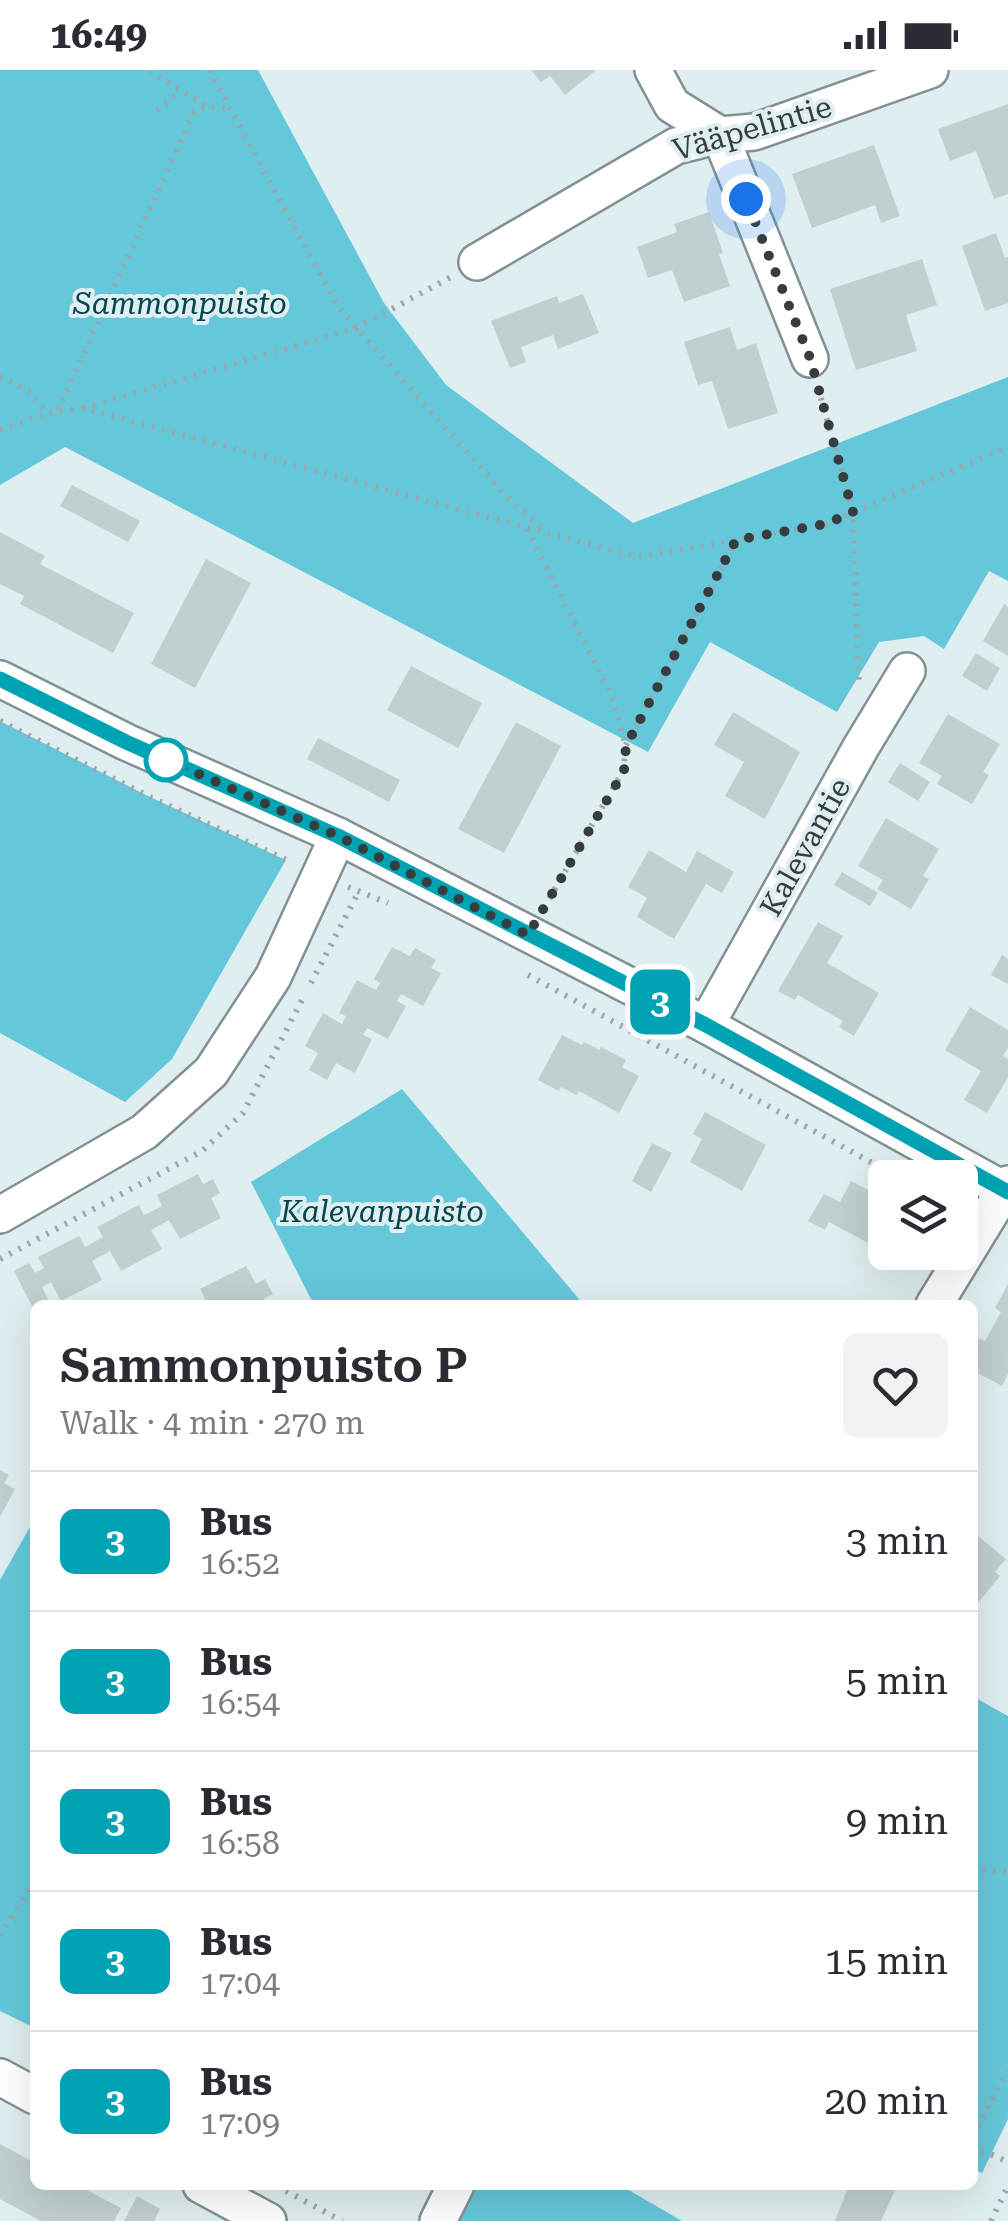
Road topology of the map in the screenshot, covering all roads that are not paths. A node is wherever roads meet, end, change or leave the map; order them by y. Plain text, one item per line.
1 (653, 70) edge
2 (930, 70) edge
3 (720, 136) junction
4 (477, 262) road end
5 (810, 358) road end
6 (907, 671) dead end
7 (0, 679) edge
8 (338, 836) junction
9 (706, 1025) junction
10 (1007, 1189) edge
11 (0, 1216) edge
12 (937, 1300) edge
13 (0, 2077) edge
14 (30, 2093) edge
15 (210, 2190) edge
16 (454, 2190) edge
17 (268, 2221) edge
18 (438, 2221) edge

1 - 3 street
2 - 3 street, Vääpelintie
3 - 4 street, Vääpelintie
3 - 5 street
6 - 9 street, Kalevantie
7 - 8 street
8 - 9 street
8 - 11 street
9 - 10 street
10 - 12 street
13 - 14 street
15 - 17 street
16 - 18 street

